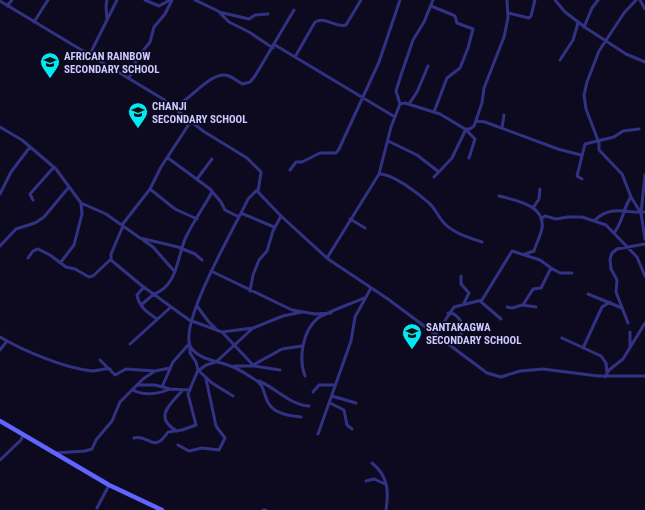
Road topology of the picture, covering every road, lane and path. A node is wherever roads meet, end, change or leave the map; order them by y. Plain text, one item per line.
1 (12, 0) edge
2 (48, 0) edge
3 (107, 0) edge
4 (117, 0) edge
5 (145, 0) edge
6 (171, 0) edge
7 (195, 0) edge
8 (205, 0) edge
9 (361, 0) edge
10 (400, 0) edge
11 (433, 0) edge
12 (507, 0) edge
13 (535, 0) edge
14 (555, 0) edge
15 (598, 0) edge
16 (636, 0) edge
17 (640, 0) edge
18 (0, 2) edge
19 (202, 4) junction
20 (7, 6) junction
21 (431, 6) junction
22 (645, 9) edge
23 (294, 10) dead end
24 (219, 12) junction
25 (508, 13) junction
26 (268, 14) dead end
27 (107, 20) junction
28 (34, 22) junction
29 (578, 23) junction
30 (584, 27) junction
31 (606, 40) junction
32 (274, 46) junction
33 (90, 54) junction
34 (295, 57) junction
35 (560, 60) dead end
36 (645, 62) edge
37 (428, 66) dead end
38 (129, 78) junction
39 (363, 97) junction
40 (400, 104) junction
41 (409, 104) junction
42 (173, 106) junction
43 (434, 112) junction
44 (504, 116) dead end
45 (395, 117) junction
46 (191, 121) junction
47 (476, 121) junction
48 (0, 126) edge
49 (502, 128) junction
50 (466, 129) junction
51 (639, 129) dead end
52 (598, 140) junction
53 (388, 141) junction
54 (30, 147) junction
55 (581, 155) junction
56 (168, 158) junction
57 (469, 158) dead end
58 (212, 159) dead end
59 (54, 167) junction
60 (290, 170) dead end
61 (439, 172) junction
62 (379, 174) junction
63 (645, 175) edge
64 (434, 177) dead end
65 (198, 179) junction
66 (582, 179) dead end
67 (0, 183) edge
68 (5, 184) junction
69 (69, 187) junction
70 (150, 189) junction
71 (540, 189) dead end
72 (257, 190) junction
73 (212, 192) junction
74 (0, 194) edge
75 (499, 196) dead end
76 (631, 196) junction
77 (33, 200) dead end
78 (81, 203) junction
79 (533, 208) junction
80 (624, 210) junction
81 (241, 213) junction
82 (643, 213) edge
83 (281, 216) junction
84 (239, 217) junction
85 (197, 219) junction
86 (350, 219) junction
87 (541, 219) junction
88 (595, 220) junction
89 (122, 225) junction
90 (274, 227) junction
91 (365, 228) dead end
92 (614, 233) junction
93 (140, 238) junction
94 (645, 239) edge
95 (482, 242) dead end
96 (645, 244) edge
97 (0, 246) edge
98 (628, 247) junction
99 (182, 249) junction
100 (523, 254) junction
101 (28, 258) dead end
102 (327, 258) junction
103 (110, 259) junction
104 (202, 260) dead end
105 (61, 262) junction
106 (551, 268) junction
107 (211, 271) junction
108 (175, 272) junction
109 (572, 273) dead end
110 (461, 276) dead end
111 (645, 276) edge
112 (144, 287) junction
113 (371, 288) junction
114 (250, 291) junction
115 (154, 294) junction
116 (588, 294) dead end
117 (365, 298) junction
118 (480, 301) junction
119 (610, 302) junction
120 (464, 303) junction
121 (141, 305) junction
122 (523, 305) junction
123 (197, 306) junction
124 (171, 307) junction
125 (507, 307) dead end
126 (536, 307) dead end
127 (622, 308) junction
128 (303, 312) junction
129 (331, 313) junction
130 (448, 313) junction
131 (157, 319) junction
132 (501, 319) dead end
133 (192, 322) junction
134 (628, 323) dead end
135 (645, 323) edge
136 (253, 328) junction
137 (216, 329) junction
138 (222, 332) junction
139 (630, 332) dead end
140 (436, 334) junction
141 (461, 335) dead end
142 (0, 337) edge
143 (562, 338) dead end
144 (7, 341) junction
145 (130, 344) dead end
146 (190, 345) junction
147 (236, 345) junction
148 (302, 346) junction
149 (583, 348) junction
150 (630, 348) junction
151 (0, 350) edge
152 (100, 360) dead end
153 (216, 362) junction
154 (232, 366) junction
155 (253, 366) junction
156 (110, 368) junction
157 (170, 368) junction
158 (280, 370) dead end
159 (155, 371) junction
160 (198, 371) junction
161 (606, 375) junction
162 (305, 376) dead end
163 (645, 376) edge
164 (206, 379) junction
165 (259, 381) junction
166 (138, 385) junction
167 (335, 385) junction
168 (162, 387) junction
169 (170, 389) junction
170 (133, 390) junction
171 (190, 390) junction
172 (182, 391) junction
173 (313, 392) dead end
174 (233, 396) dead end
175 (332, 396) junction
176 (330, 403) junction
177 (356, 403) dead end
178 (309, 406) dead end
179 (301, 417) dead end
180 (0, 421) edge
181 (352, 429) dead end
182 (178, 431) junction
183 (318, 434) dead end
184 (23, 435) junction
185 (134, 438) dead end
186 (178, 445) dead end
187 (55, 453) junction
188 (0, 460) edge
189 (372, 463) dead end
190 (366, 481) dead end
191 (386, 485) junction
192 (109, 486) junction
193 (97, 508) dead end
194 (160, 509) edge
195 (386, 510) edge

1 - 20 street
2 - 28 street
3 - 27 street
4 - 27 street
5 - 6 street
6 - 38 street
7 - 19 street
8 - 19 street
9 - 34 street
10 - 39 street
11 - 21 street
12 - 25 street
13 - 25 street
14 - 29 street
15 - 30 street
16 - 31 street
17 - 22 street
18 - 20 street
19 - 24 street
20 - 28 street
21 - 40 street
21 - 43 street
23 - 32 street
24 - 26 street
24 - 32 street
25 - 47 street
27 - 33 street
28 - 33 street
29 - 30 street
29 - 35 street
30 - 31 street
31 - 36 street
31 - 52 street
32 - 34 street
32 - 42 street
33 - 38 street
34 - 39 street
37 - 41 street
38 - 42 street
39 - 45 street
39 - 60 street
40 - 41 street
40 - 45 street
41 - 43 street
42 - 46 street
43 - 50 street
44 - 49 street
45 - 53 street
46 - 56 street
46 - 72 street
47 - 49 street
47 - 50 street
48 - 54 street
49 - 55 street
50 - 57 street
50 - 61 street
51 - 52 street
52 - 55 street
52 - 76 street
53 - 61 street
53 - 62 street
54 - 59 street
54 - 68 street
55 - 66 street
56 - 65 street
56 - 70 street
58 - 65 street
59 - 69 street
59 - 77 street
61 - 64 street
62 - 86 street
62 - 95 street
63 - 82 street
65 - 73 street
67 - 68 street
68 - 74 street
69 - 78 street
69 - 97 street
70 - 85 street
70 - 89 street
71 - 79 street
72 - 81 street
72 - 83 street
73 - 84 street
73 - 85 street
75 - 79 street
76 - 80 street
76 - 82 street
78 - 89 street
78 - 105 street
79 - 87 street
80 - 82 street
80 - 88 street
80 - 92 street
81 - 84 street
81 - 90 street
82 - 94 street
83 - 90 street
83 - 102 street
84 - 107 street
85 - 99 street
86 - 91 street
86 - 102 street
87 - 88 street
87 - 100 street
88 - 92 street
89 - 93 street
89 - 103 street
90 - 114 street
92 - 98 street
93 - 99 street
93 - 108 street
96 - 98 street
98 - 111 street
98 - 127 street
99 - 104 street
99 - 108 street
100 - 106 street
100 - 118 street
101 - 105 street
102 - 113 street
103 - 105 street
103 - 112 street
106 - 109 street
106 - 122 street
107 - 114 street
107 - 123 street
108 - 115 street
110 - 120 street
112 - 115 street
112 - 121 street
113 - 117 street
113 - 140 street
114 - 128 street
115 - 121 street
115 - 124 street
116 - 119 street
117 - 129 street
117 - 167 street
118 - 120 street
118 - 132 street
119 - 127 street
119 - 149 street
120 - 130 street
121 - 131 street
122 - 125 street
122 - 126 street
123 - 133 street
123 - 137 street
124 - 131 street
124 - 133 street
127 - 134 street
128 - 129 street
128 - 136 street
129 - 148 street
130 - 140 street
130 - 141 street
131 - 145 street
133 - 137 street
133 - 146 street
135 - 150 street
136 - 138 street
136 - 147 street
137 - 138 street
138 - 147 street
139 - 150 street
140 - 161 street
142 - 144 street
143 - 149 street
144 - 151 street
144 - 156 street
146 - 153 street
146 - 157 street
146 - 160 street
147 - 153 street
147 - 155 street
148 - 155 street
148 - 162 street
149 - 161 street
150 - 161 street
152 - 156 street
153 - 154 street
153 - 160 street
154 - 155 street
154 - 165 street
155 - 158 street
156 - 159 street
157 - 159 street
157 - 168 street
159 - 166 street
160 - 164 street
160 - 171 street
161 - 163 street
164 - 174 street
164 - 186 street
165 - 178 street
165 - 179 street
166 - 168 street
166 - 170 street
167 - 173 street
167 - 175 street
168 - 169 street
169 - 170 street
169 - 172 street
170 - 187 street
171 - 172 street
171 - 182 street
172 - 182 street
175 - 176 street
175 - 177 street
176 - 181 street
176 - 183 street
180 - 184 street
182 - 185 street
184 - 187 street
184 - 188 street
187 - 192 street
189 - 191 street
190 - 191 street
191 - 195 street
192 - 193 street
192 - 194 street

